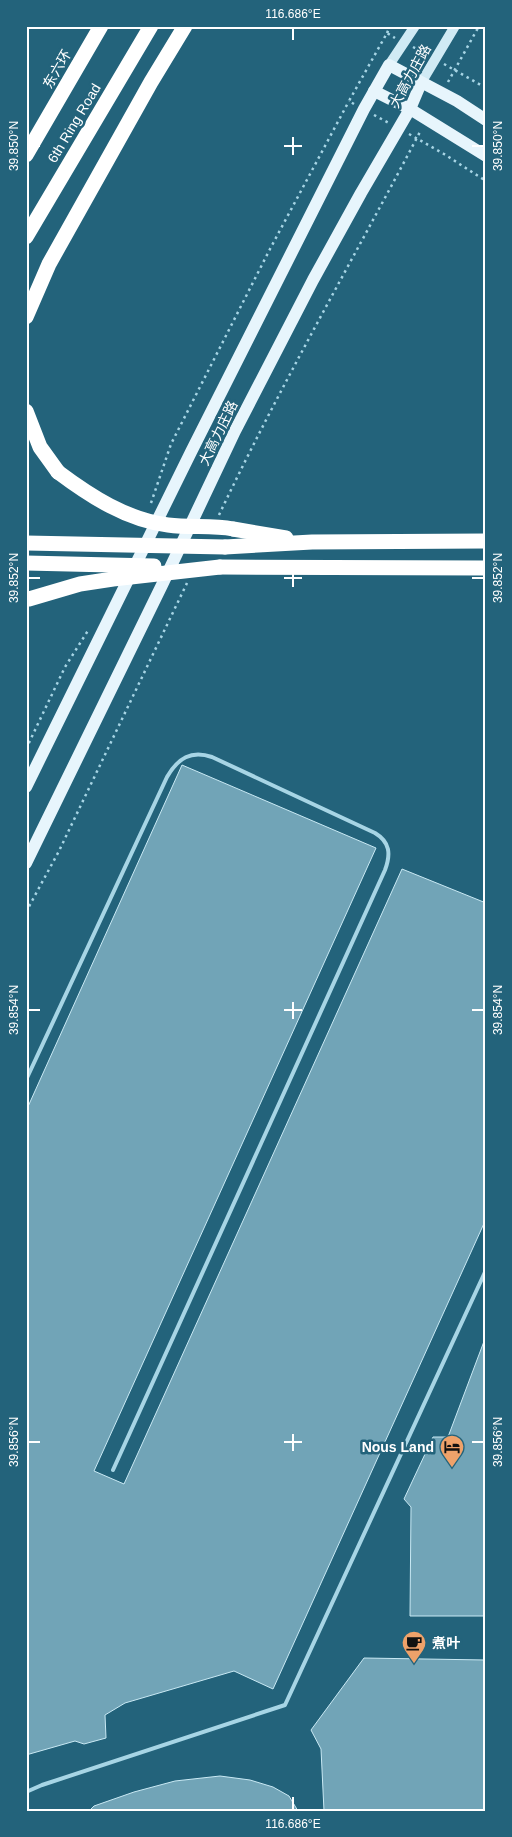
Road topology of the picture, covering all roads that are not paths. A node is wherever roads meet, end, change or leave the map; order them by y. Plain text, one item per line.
1 (101, 26) edge
2 (151, 26) edge
3 (185, 26) edge
4 (415, 26) edge
5 (455, 26) edge
6 (389, 65) junction
7 (422, 83) junction
8 (374, 91) junction
9 (410, 109) junction
10 (486, 120) edge
11 (26, 155) edge
12 (486, 156) edge
13 (26, 237) edge
14 (26, 317) edge
15 (26, 411) edge
16 (485, 541) edge
17 (312, 542) junction
18 (26, 543) edge
19 (26, 563) edge
20 (220, 567) junction
21 (485, 568) edge
22 (28, 599) edge
23 (26, 787) edge
24 (26, 863) edge
25 (26, 1080) edge
26 (486, 1270) edge
27 (113, 1470) dead end
28 (26, 1792) edge

1 - 11 highway, 东六环
2 - 13 highway, 6th Ring Road
3 - 14 highway
4 - 6 main road, 大高力庄路
5 - 7 main road, 大高力庄路
6 - 7 main road
6 - 8 main road, 大高力庄路
7 - 9 main road, 大高力庄路
7 - 10 main road
8 - 9 main road
8 - 23 main road, 大高力庄路
9 - 12 main road
9 - 24 main road, 大高力庄路
15 - 17 highway, bridge
16 - 17 highway
17 - 18 highway, bridge
19 - 20 highway, bridge
20 - 21 highway
20 - 22 highway, bridge
25 - 27 lane
26 - 28 lane

